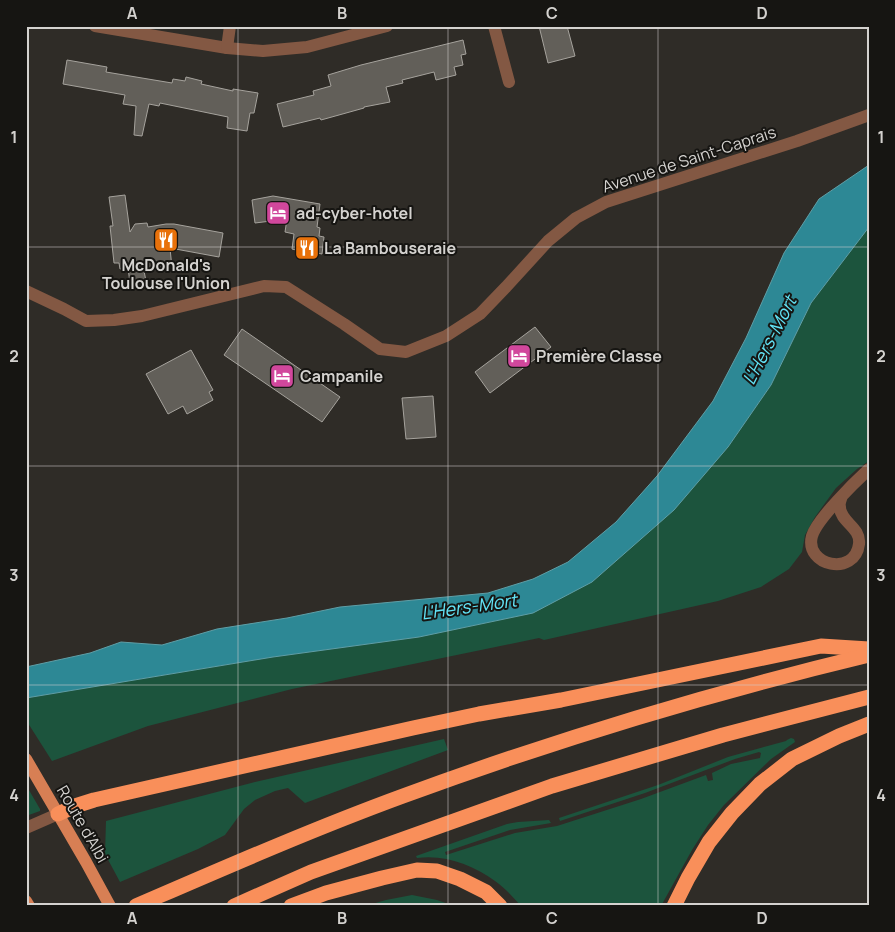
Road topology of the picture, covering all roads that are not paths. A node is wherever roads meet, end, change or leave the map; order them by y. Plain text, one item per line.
1 (95, 26) edge
2 (230, 26) edge
3 (387, 26) edge
4 (494, 26) edge
5 (226, 48) junction
6 (509, 82) dead end
7 (869, 115) edge
8 (26, 292) edge
9 (865, 472) edge
10 (842, 496) junction
11 (869, 649) edge
12 (869, 655) edge
13 (869, 697) edge
14 (869, 724) edge
15 (26, 759) edge
16 (58, 814) junction
17 (26, 828) edge
18 (26, 901) edge
19 (29, 906) edge
20 (110, 906) edge
21 (136, 906) edge
22 (234, 906) edge
23 (291, 906) edge
24 (500, 906) edge
25 (674, 906) edge

1 - 5 street
2 - 5 street
3 - 5 street
4 - 6 street
7 - 8 street, Avenue de Saint-Caprais
9 - 10 street
10 - 10 street
11 - 16 highway
12 - 21 highway
13 - 22 highway
14 - 25 highway
15 - 16 main road, Route d'Albi
16 - 17 street
16 - 20 main road, Route d'Albi
18 - 19 main road
23 - 24 highway

